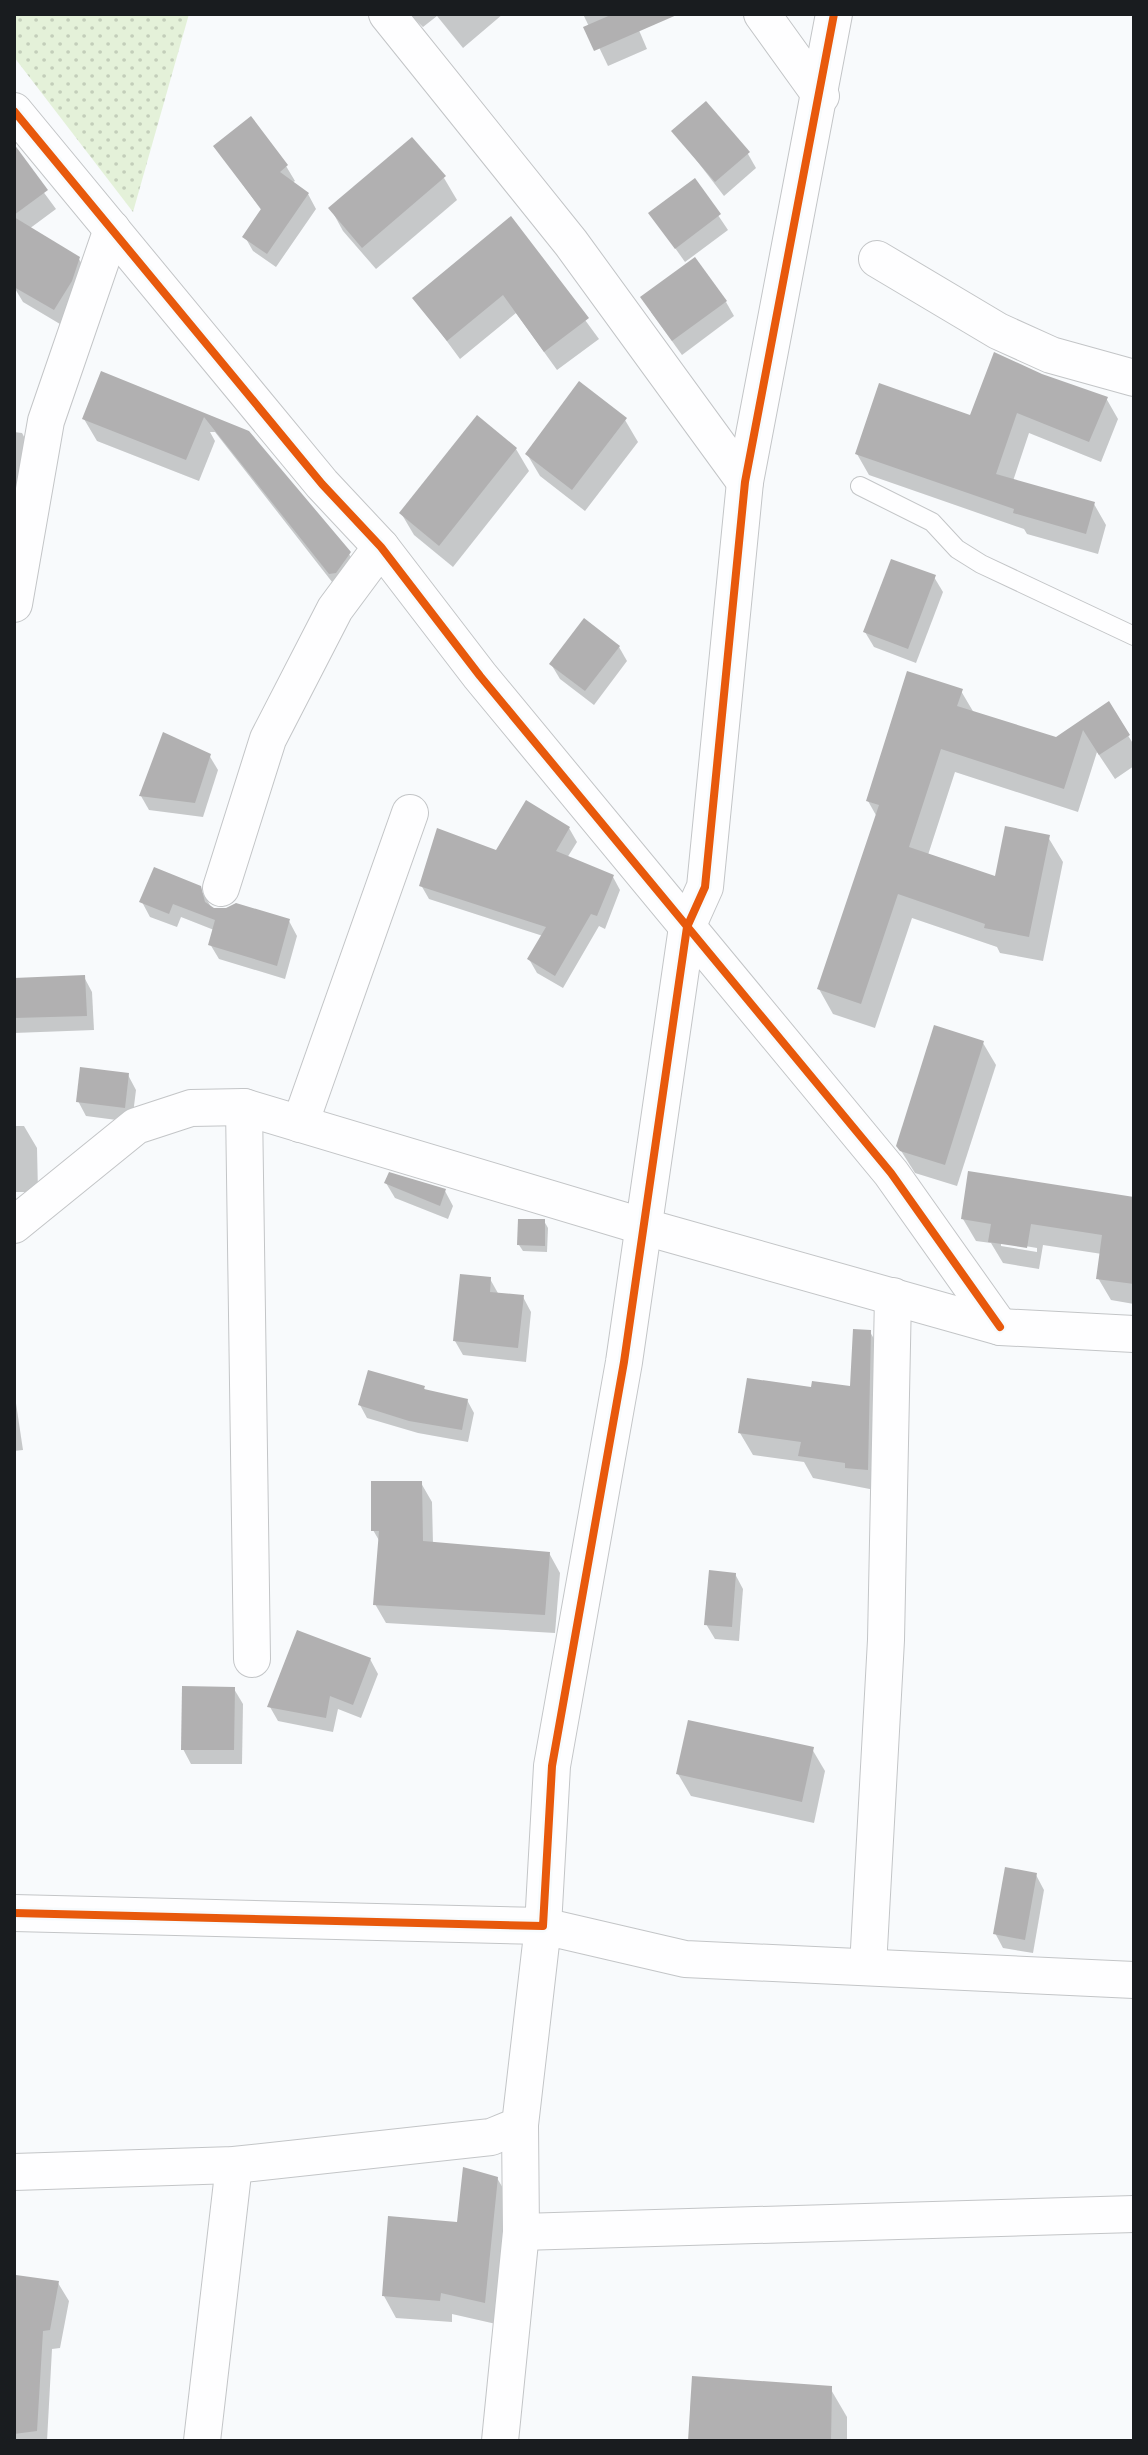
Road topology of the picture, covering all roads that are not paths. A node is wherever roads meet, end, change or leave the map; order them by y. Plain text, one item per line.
1 (387, 14) edge
2 (762, 14) edge
3 (834, 14) edge
4 (821, 96) junction
5 (14, 111) edge
6 (112, 229) junction
7 (877, 259) dead end
8 (1134, 378) edge
9 (745, 482) junction
10 (860, 486) dead end
11 (381, 547) junction
12 (14, 604) edge
13 (1134, 636) edge
14 (410, 813) dead end
15 (221, 888) dead end
16 (687, 927) junction
17 (244, 1107) junction
18 (300, 1124) junction
19 (14, 1225) edge
20 (645, 1227) junction
21 (893, 1296) junction
22 (1000, 1327) junction
23 (1134, 1334) edge
24 (252, 1659) dead end
25 (14, 1913) edge
26 (543, 1926) junction
27 (868, 1967) junction
28 (1134, 1980) edge
29 (520, 2125) junction
30 (234, 2165) junction
31 (14, 2172) edge
32 (1134, 2214) edge
33 (521, 2232) junction
34 (202, 2441) edge
35 (500, 2441) edge

1 - 9 street
2 - 4 street
3 - 4 street
4 - 9 street
5 - 6 street
6 - 11 street
6 - 12 street
7 - 8 street
9 - 16 street
10 - 13 lane
11 - 15 street
11 - 16 street
14 - 18 street
16 - 20 street
16 - 22 street
17 - 18 street
17 - 19 street
17 - 24 street
18 - 20 street
20 - 21 street
20 - 26 street
21 - 22 street
21 - 27 street
22 - 23 street
25 - 26 street
26 - 27 street
26 - 29 street
27 - 28 street
29 - 30 street
29 - 33 street
30 - 31 street
30 - 34 street
32 - 33 street
33 - 35 street

